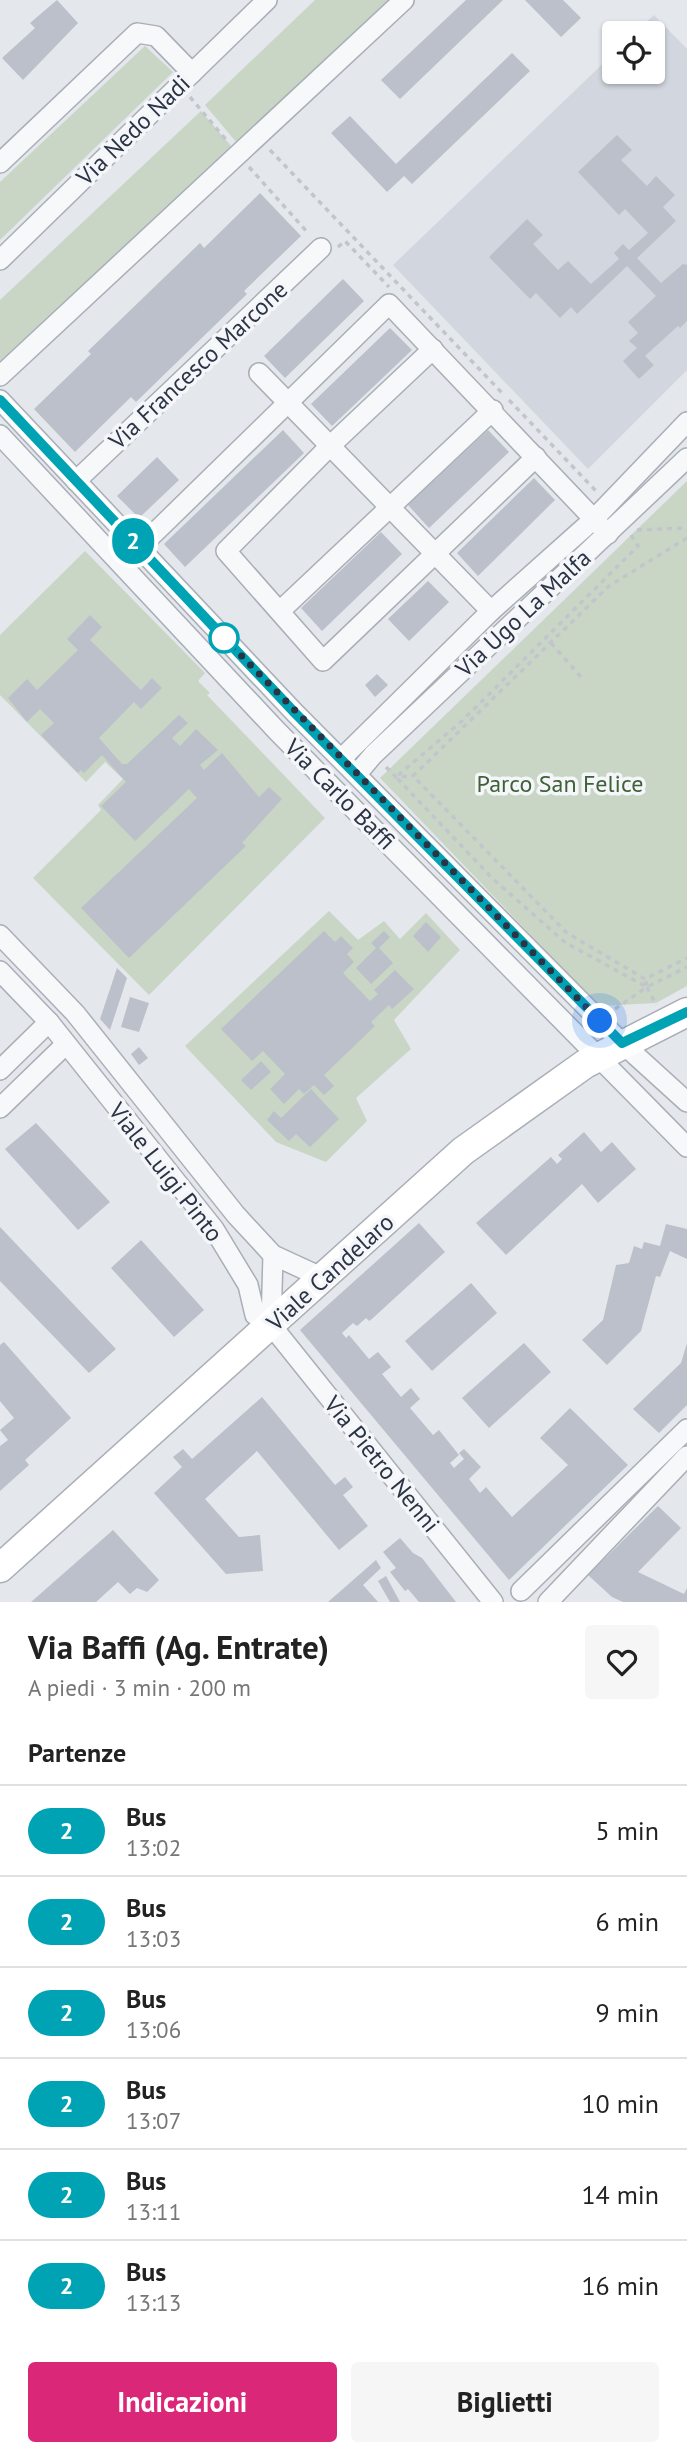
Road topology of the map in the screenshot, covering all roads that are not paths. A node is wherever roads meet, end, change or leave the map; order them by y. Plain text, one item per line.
1 (267, 0) edge
2 (404, 0) edge
3 (192, 72) junction
4 (0, 163) edge
5 (321, 248) dead end
6 (0, 260) edge
7 (433, 349) junction
8 (259, 373) dead end
9 (0, 376) edge
10 (0, 400) edge
11 (290, 403) junction
12 (493, 410) junction
13 (687, 422) edge
14 (0, 435) edge
15 (331, 445) junction
16 (536, 457) junction
17 (687, 458) edge
18 (76, 481) junction
19 (391, 505) junction
20 (608, 531) junction
21 (139, 548) junction
22 (435, 553) junction
23 (280, 611) junction
24 (491, 611) junction
25 (423, 676) junction
26 (439, 693) junction
27 (324, 740) junction
28 (342, 758) junction
29 (307, 760) junction
30 (357, 774) junction
31 (387, 804) junction
32 (369, 822) junction
33 (0, 935) edge
34 (0, 971) edge
35 (687, 1012) edge
36 (49, 1022) junction
37 (622, 1043) junction
38 (65, 1045) junction
39 (597, 1057) junction
40 (0, 1069) edge
41 (133, 1087) junction
42 (687, 1102) edge
43 (0, 1108) edge
44 (117, 1109) junction
45 (687, 1147) edge
46 (273, 1255) junction
47 (323, 1278) junction
48 (271, 1325) junction
49 (687, 1429) edge
50 (687, 1456) edge
51 (0, 1568) edge
52 (521, 1591) junction
53 (495, 1602) edge
54 (546, 1602) edge

1 - 3 street, Via Nedo Nadi
2 - 9 street
3 - 4 street
3 - 6 street, Via Nedo Nadi
5 - 18 street, Via Francesco Marcone
7 - 11 street, Via Ugo La Malfa
7 - 12 street, Via Ugo La Malfa
7 - 15 street
8 - 11 street, Via Ugo La Malfa
10 - 18 street, Via Carlo Baffi
11 - 15 street, Via Ugo La Malfa
11 - 21 street, Via Ugo La Malfa
12 - 16 street, Via Ugo La Malfa
12 - 19 street
13 - 20 street, Via Ugo La Malfa
14 - 29 street, Via Carlo Baffi
15 - 19 street, Via Ugo La Malfa
15 - 23 street
16 - 20 street, Via Ugo La Malfa
16 - 22 street
17 - 20 street, Via Ugo La Malfa
18 - 21 street, Via Carlo Baffi
19 - 22 street, Via Ugo La Malfa
19 - 23 street
20 - 24 street, Via Ugo La Malfa
20 - 26 street, Via Ugo La Malfa
21 - 27 street, Via Carlo Baffi
22 - 23 street
22 - 24 street, Via Ugo La Malfa
24 - 25 street, Via Ugo La Malfa
25 - 26 street, Via Ugo La Malfa
25 - 28 street, Via Ugo La Malfa
26 - 30 street, Via Ugo La Malfa
27 - 28 street, Via Carlo Baffi
27 - 29 street
28 - 30 street, Via Carlo Baffi
29 - 32 street, Via Carlo Baffi
30 - 31 street, Via Carlo Baffi
31 - 32 street
31 - 37 street, Via Carlo Baffi
32 - 39 street, Via Carlo Baffi
33 - 41 street, Viale Luigi Pinto
34 - 36 street, Viale Luigi Pinto
35 - 37 main road, Viale Candelaro
36 - 38 street, Viale Luigi Pinto
36 - 40 street
37 - 39 main road, Viale Candelaro
37 - 42 street, Via Carlo Baffi
38 - 43 street
38 - 44 street, Viale Luigi Pinto
39 - 45 street, Via Carlo Baffi
39 - 47 main road, Viale Candelaro
41 - 44 street
41 - 46 street, Viale Luigi Pinto
44 - 48 street, Viale Luigi Pinto
46 - 47 street, Viale Luigi Pinto
46 - 48 street
47 - 48 main road, Viale Candelaro
48 - 51 main road, Viale Candelaro
48 - 53 street, Via Pietro Nenni
49 - 52 street
50 - 54 street
52 - 53 street
52 - 54 street

